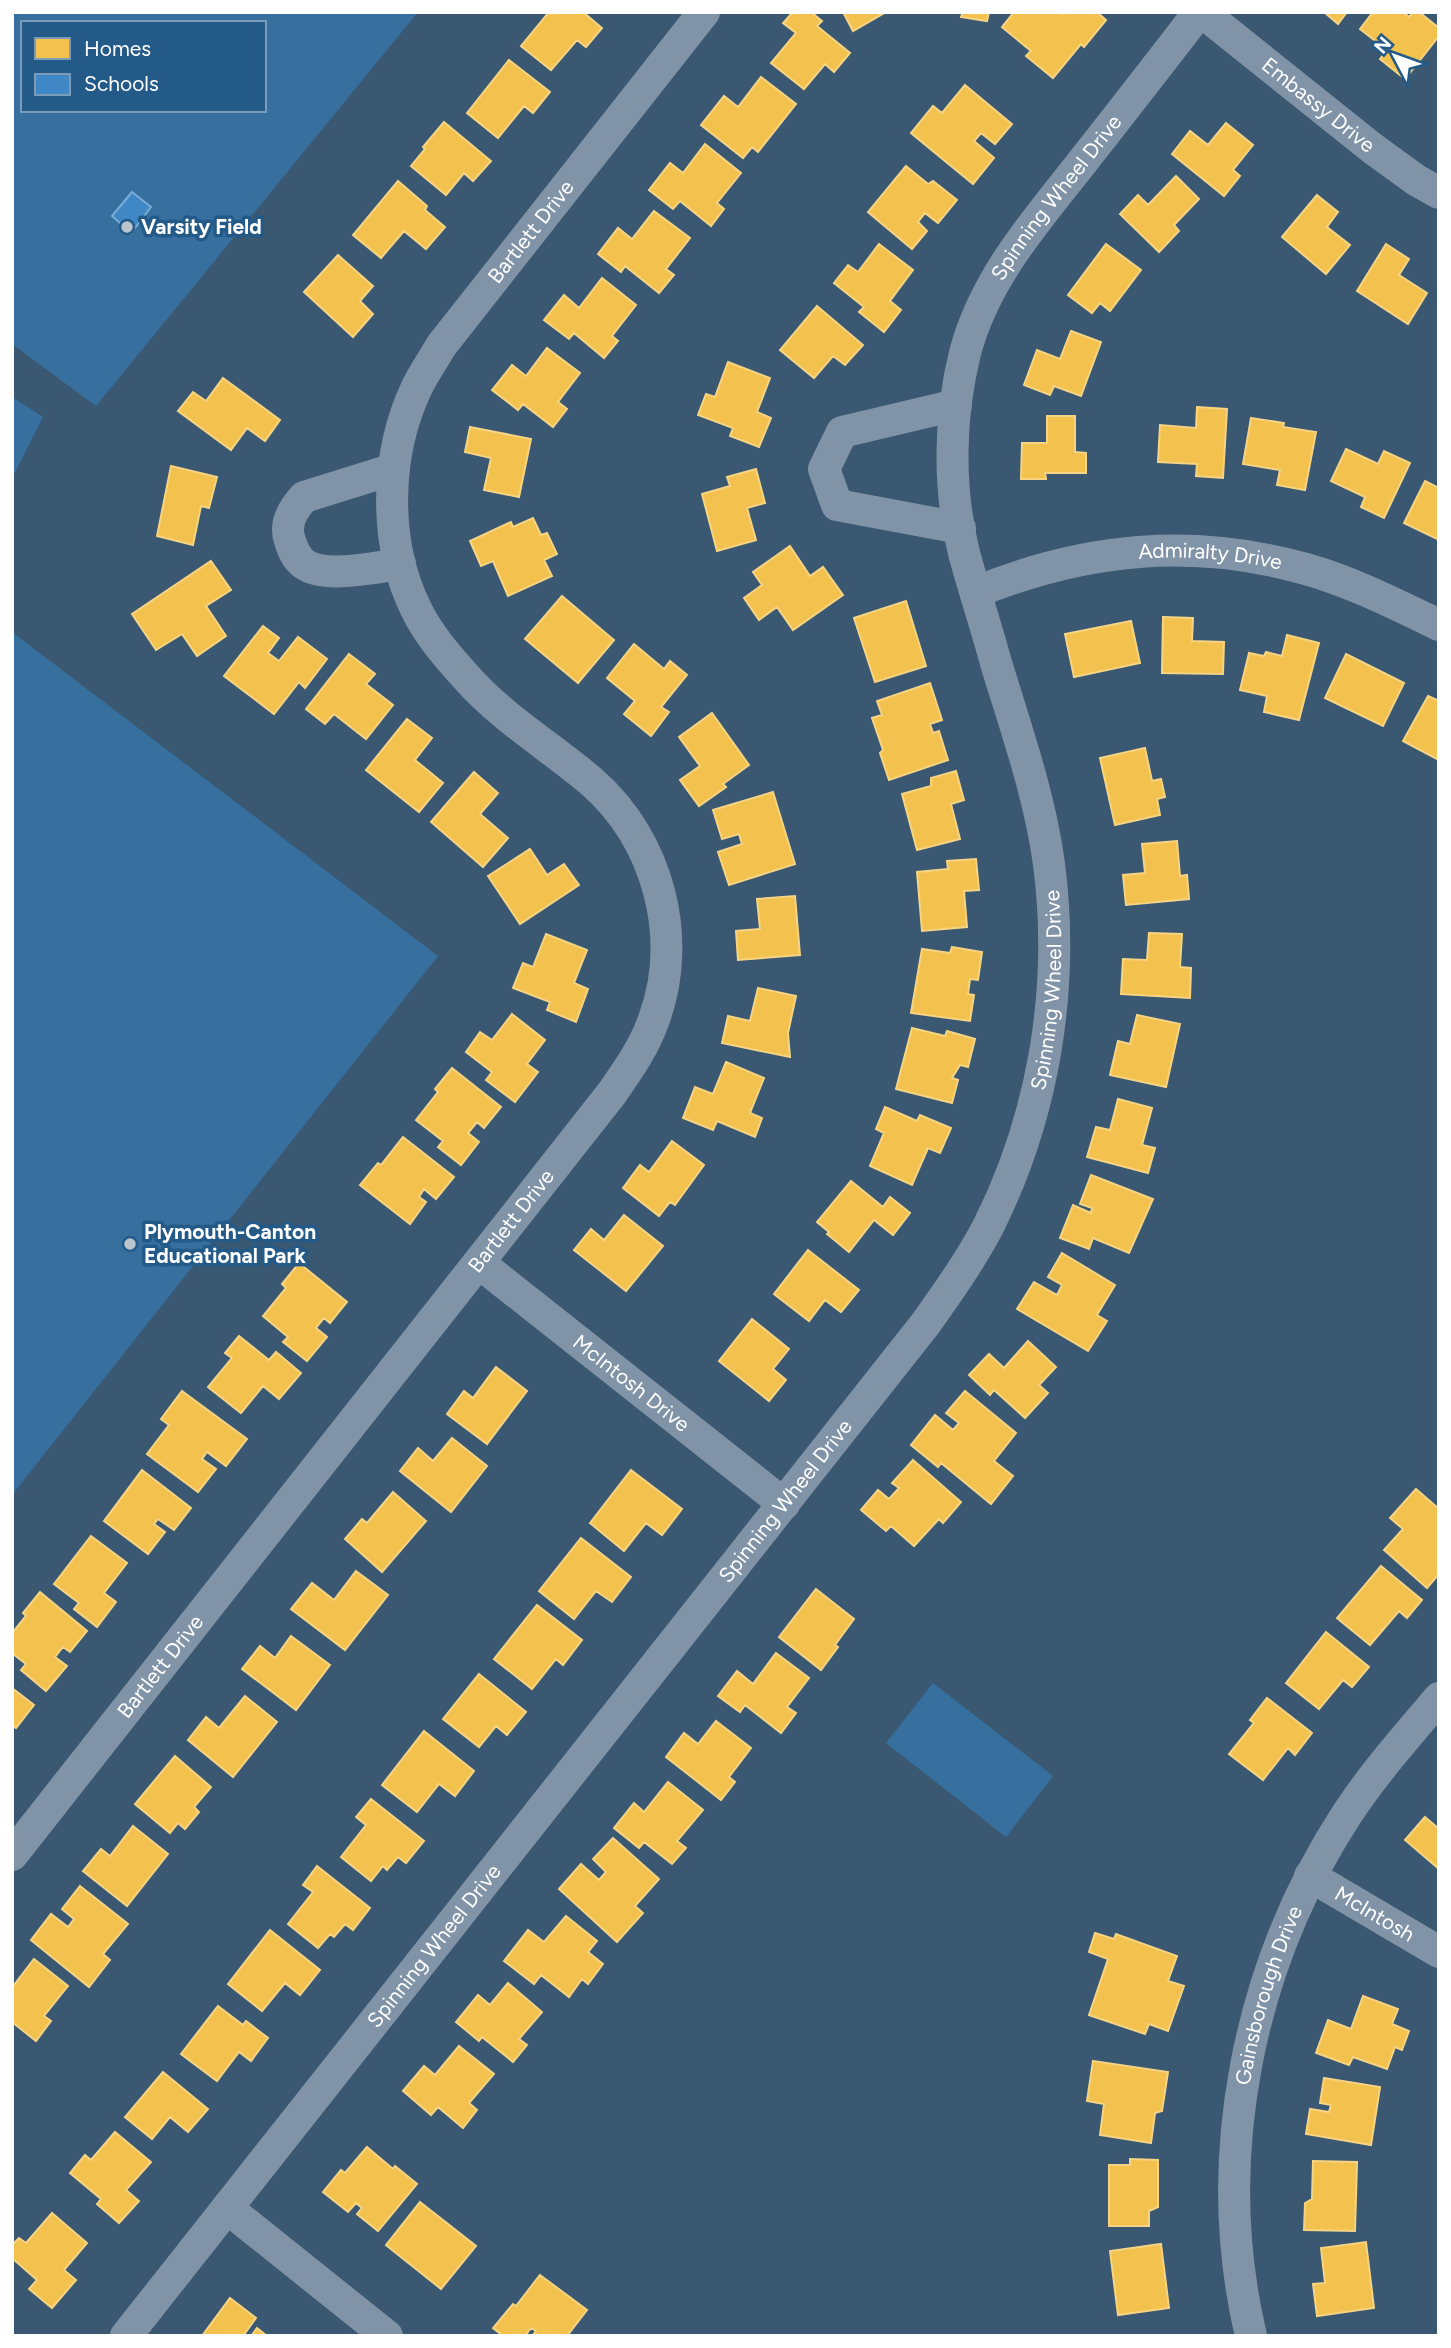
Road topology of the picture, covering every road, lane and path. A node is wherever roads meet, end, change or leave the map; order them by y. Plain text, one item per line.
1 (704, 12) edge
2 (1201, 12) edge
3 (1439, 193) edge
4 (956, 405) junction
5 (394, 469) junction
6 (960, 528) junction
7 (400, 564) junction
8 (976, 592) junction
9 (1439, 625) edge
10 (479, 1263) junction
11 (784, 1504) junction
12 (1439, 1698) edge
13 (12, 1855) edge
14 (1310, 1876) junction
15 (1439, 1952) edge
16 (227, 2208) junction
17 (126, 2336) edge
18 (387, 2336) edge
19 (1251, 2336) edge

1 - 5 street, Bartlett Drive
2 - 3 street, Embassy Drive
2 - 4 street, Spinning Wheel Drive
4 - 6 street, Spinning Wheel Drive
4 - 6 street
5 - 7 street, Bartlett Drive
5 - 7 street
6 - 8 street, Spinning Wheel Drive
7 - 10 street, Bartlett Drive
8 - 9 street, Admiralty Drive
8 - 11 street, Spinning Wheel Drive
10 - 11 street, McIntosh Drive
10 - 13 street, Bartlett Drive
11 - 16 street, Spinning Wheel Drive
12 - 14 street, Gainsborough Drive
14 - 15 street, McIntosh
14 - 19 street, Gainsborough Drive
16 - 17 street, Spinning Wheel Drive
16 - 18 street

